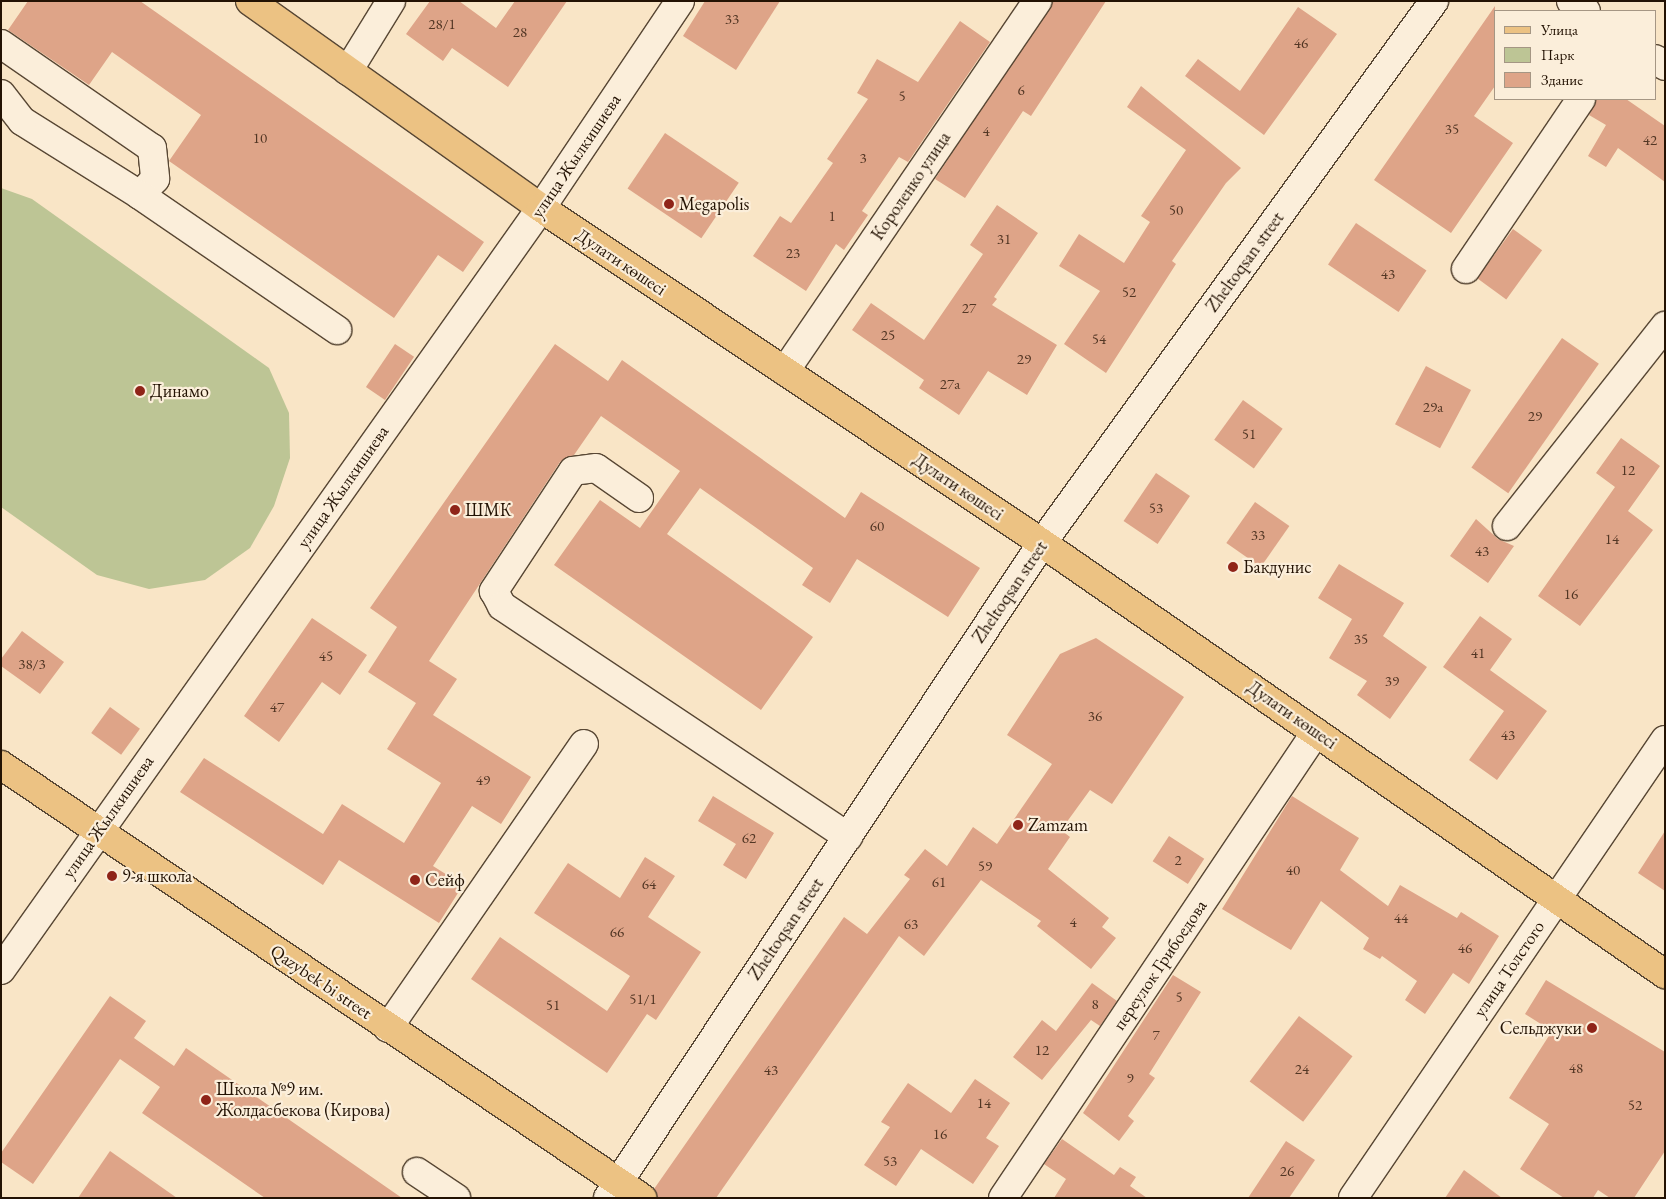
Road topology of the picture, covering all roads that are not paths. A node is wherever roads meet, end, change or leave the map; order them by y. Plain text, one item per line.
1 (250, 1) edge
2 (391, 1) edge
3 (680, 1) edge
4 (1037, 1) edge
5 (1434, 1) edge
6 (1571, 1) edge
7 (1584, 10) edge
8 (6, 58) edge
9 (348, 71) junction
10 (1, 94) edge
11 (1580, 100) edge
12 (140, 195) junction
13 (541, 208) junction
14 (1466, 269) dead end
15 (1665, 326) edge
16 (337, 330) dead end
17 (784, 371) junction
18 (639, 498) dead end
19 (1507, 526) dead end
20 (1042, 543) junction
21 (1316, 732) junction
22 (1665, 740) edge
23 (584, 744) dead end
24 (1, 765) edge
25 (99, 831) junction
26 (848, 837) junction
27 (1557, 898) junction
28 (1, 970) edge
29 (1665, 974) edge
30 (388, 1028) junction
31 (417, 1172) dead end
32 (613, 1190) edge
33 (456, 1198) edge
34 (642, 1198) edge
35 (1003, 1198) edge
36 (1353, 1198) edge

1 - 9 main road, Дулати көшесі
2 - 9 street
3 - 13 street, улица Жылкишиева
4 - 17 street, Короленко улица
5 - 20 street, Zheltoqsan street
6 - 7 street
8 - 12 street
9 - 13 main road, Дулати көшесі
10 - 12 street
11 - 14 street
12 - 16 street
13 - 17 main road, Дулати көшесі
13 - 25 street, улица Жылкишиева
15 - 19 street
17 - 20 main road, Дулати көшесі
18 - 26 street
20 - 21 main road, Дулати көшесі
20 - 26 street, Zheltoqsan street
21 - 27 main road, Дулати көшесі
21 - 35 street, переулок Грибоедова
22 - 27 street, улица Толстого
23 - 30 street
24 - 25 main road, Qazybek bi street
25 - 28 street, улица Жылкишиева
25 - 30 main road, Qazybek bi street
26 - 32 street, Zheltoqsan street
27 - 29 main road, Дулати көшесі
27 - 36 street, улица Толстого
30 - 32 main road, Qazybek bi street
31 - 33 street
32 - 34 main road, Qazybek bi street

